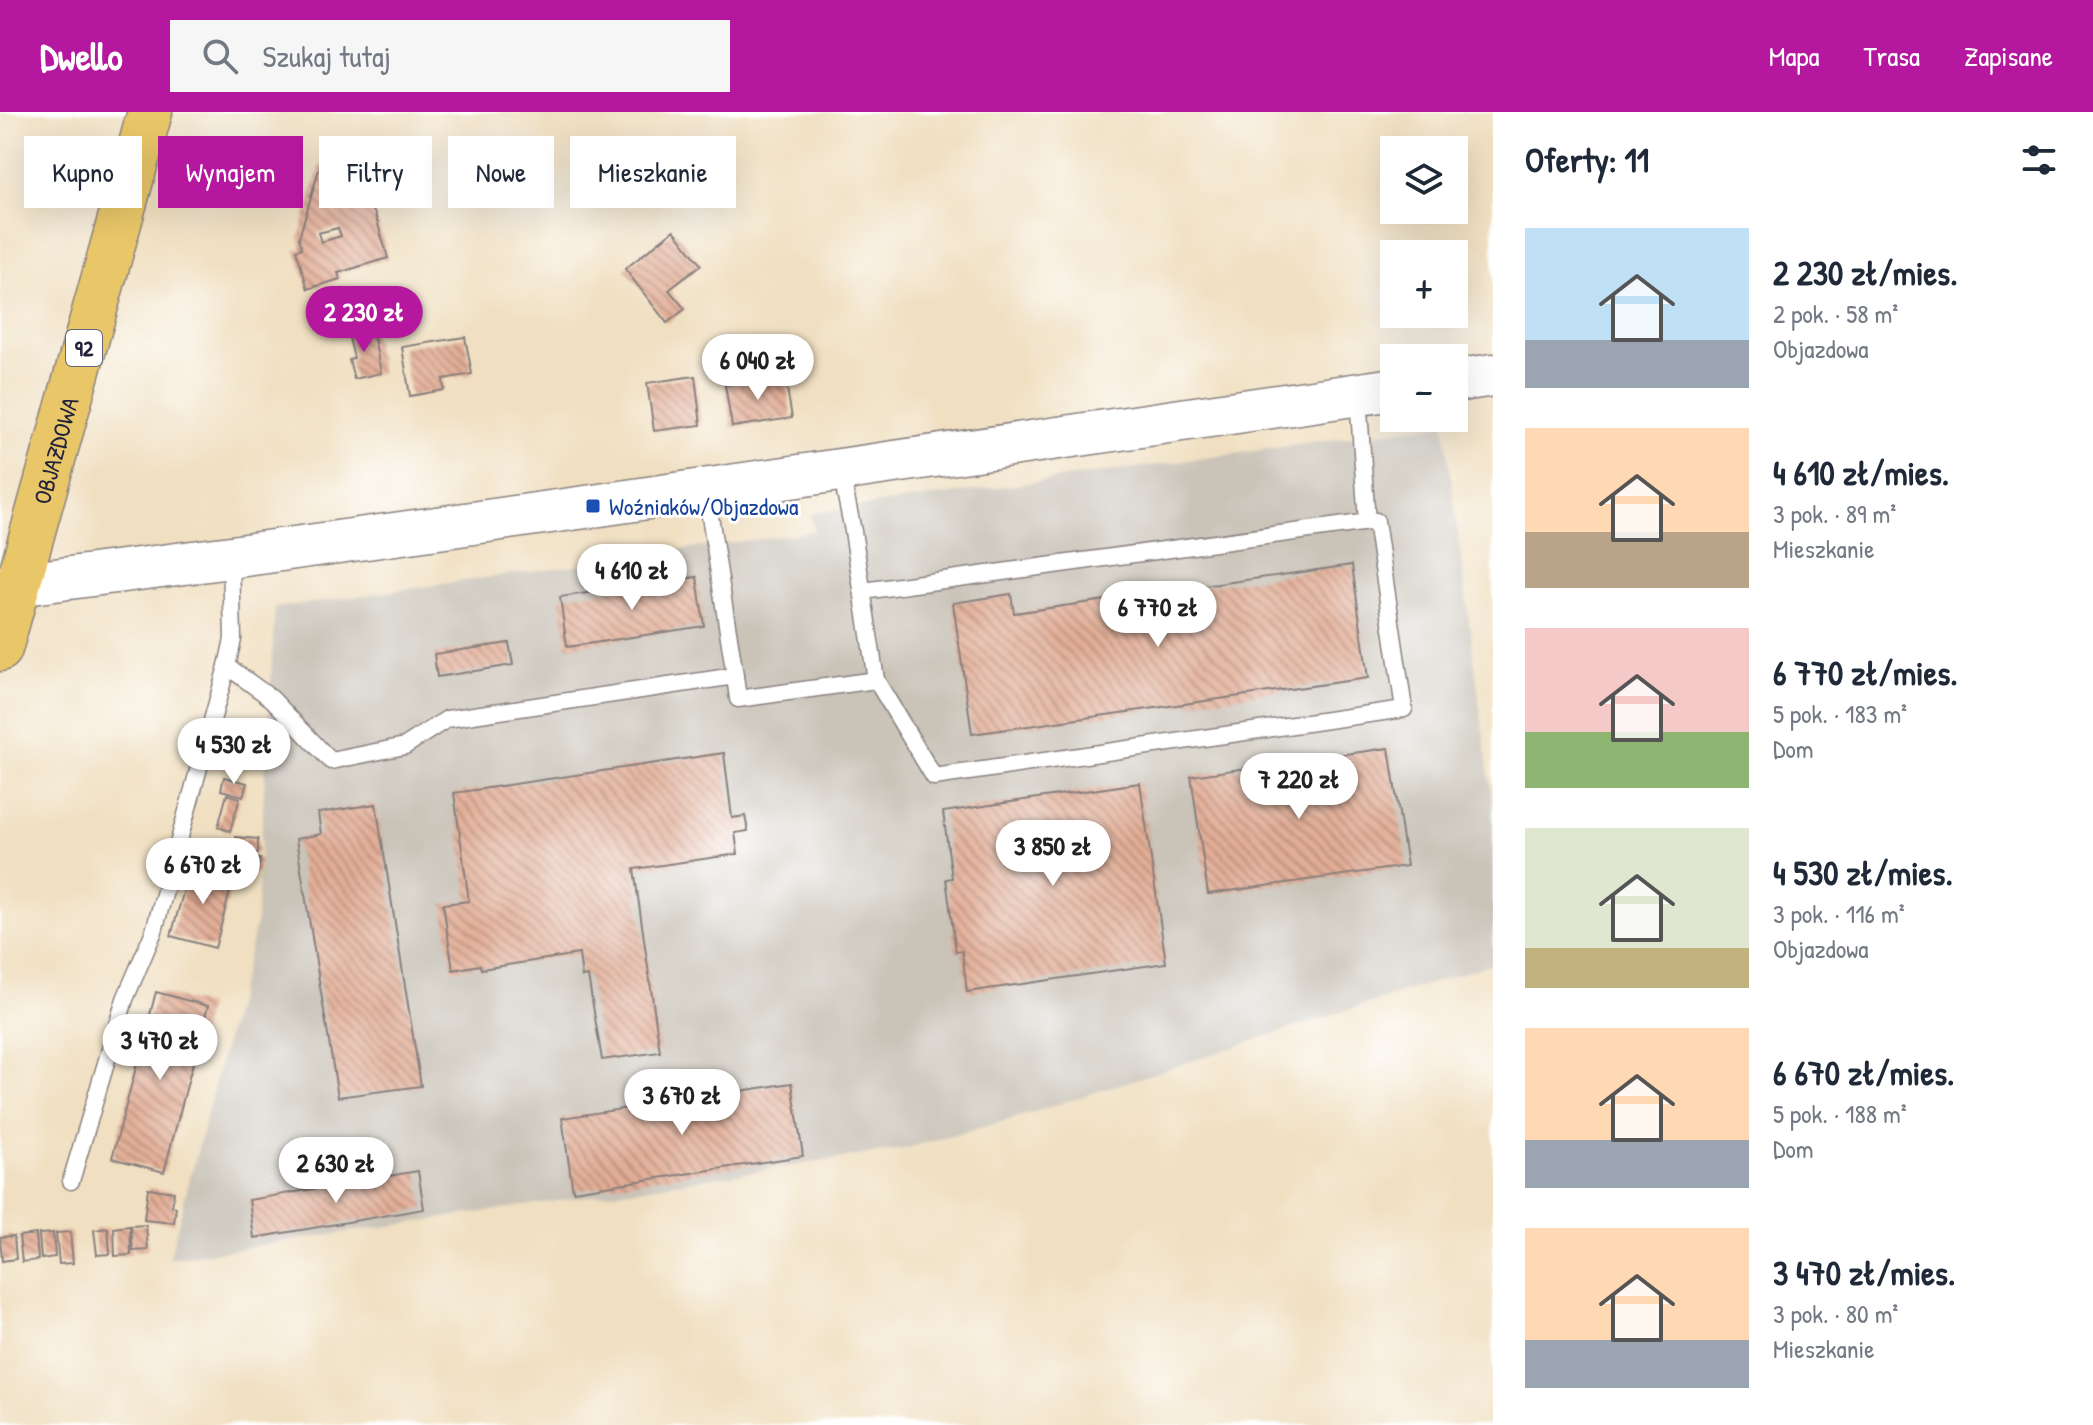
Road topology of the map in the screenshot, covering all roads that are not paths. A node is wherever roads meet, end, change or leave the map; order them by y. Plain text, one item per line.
1 (150, 112) edge
2 (1493, 375) edge
3 (1468, 379) edge
4 (1376, 392) edge
5 (840, 471) junction
6 (706, 490) junction
7 (1367, 522) junction
8 (231, 557) junction
9 (9, 585) edge
10 (863, 591) junction
11 (0, 649) edge
12 (227, 666) junction
13 (735, 676) junction
14 (876, 680) junction
15 (71, 1181) dead end

1 - 9 main road, OBJAZDOWA / 92
2 - 3 street
4 - 5 street
4 - 7 lane
5 - 6 street
5 - 10 lane
6 - 8 street
6 - 13 lane
7 - 10 lane
7 - 14 lane
8 - 9 street
8 - 12 lane
9 - 11 main road, OBJAZDOWA / 92
10 - 14 lane
12 - 13 lane
12 - 15 lane
13 - 14 lane

